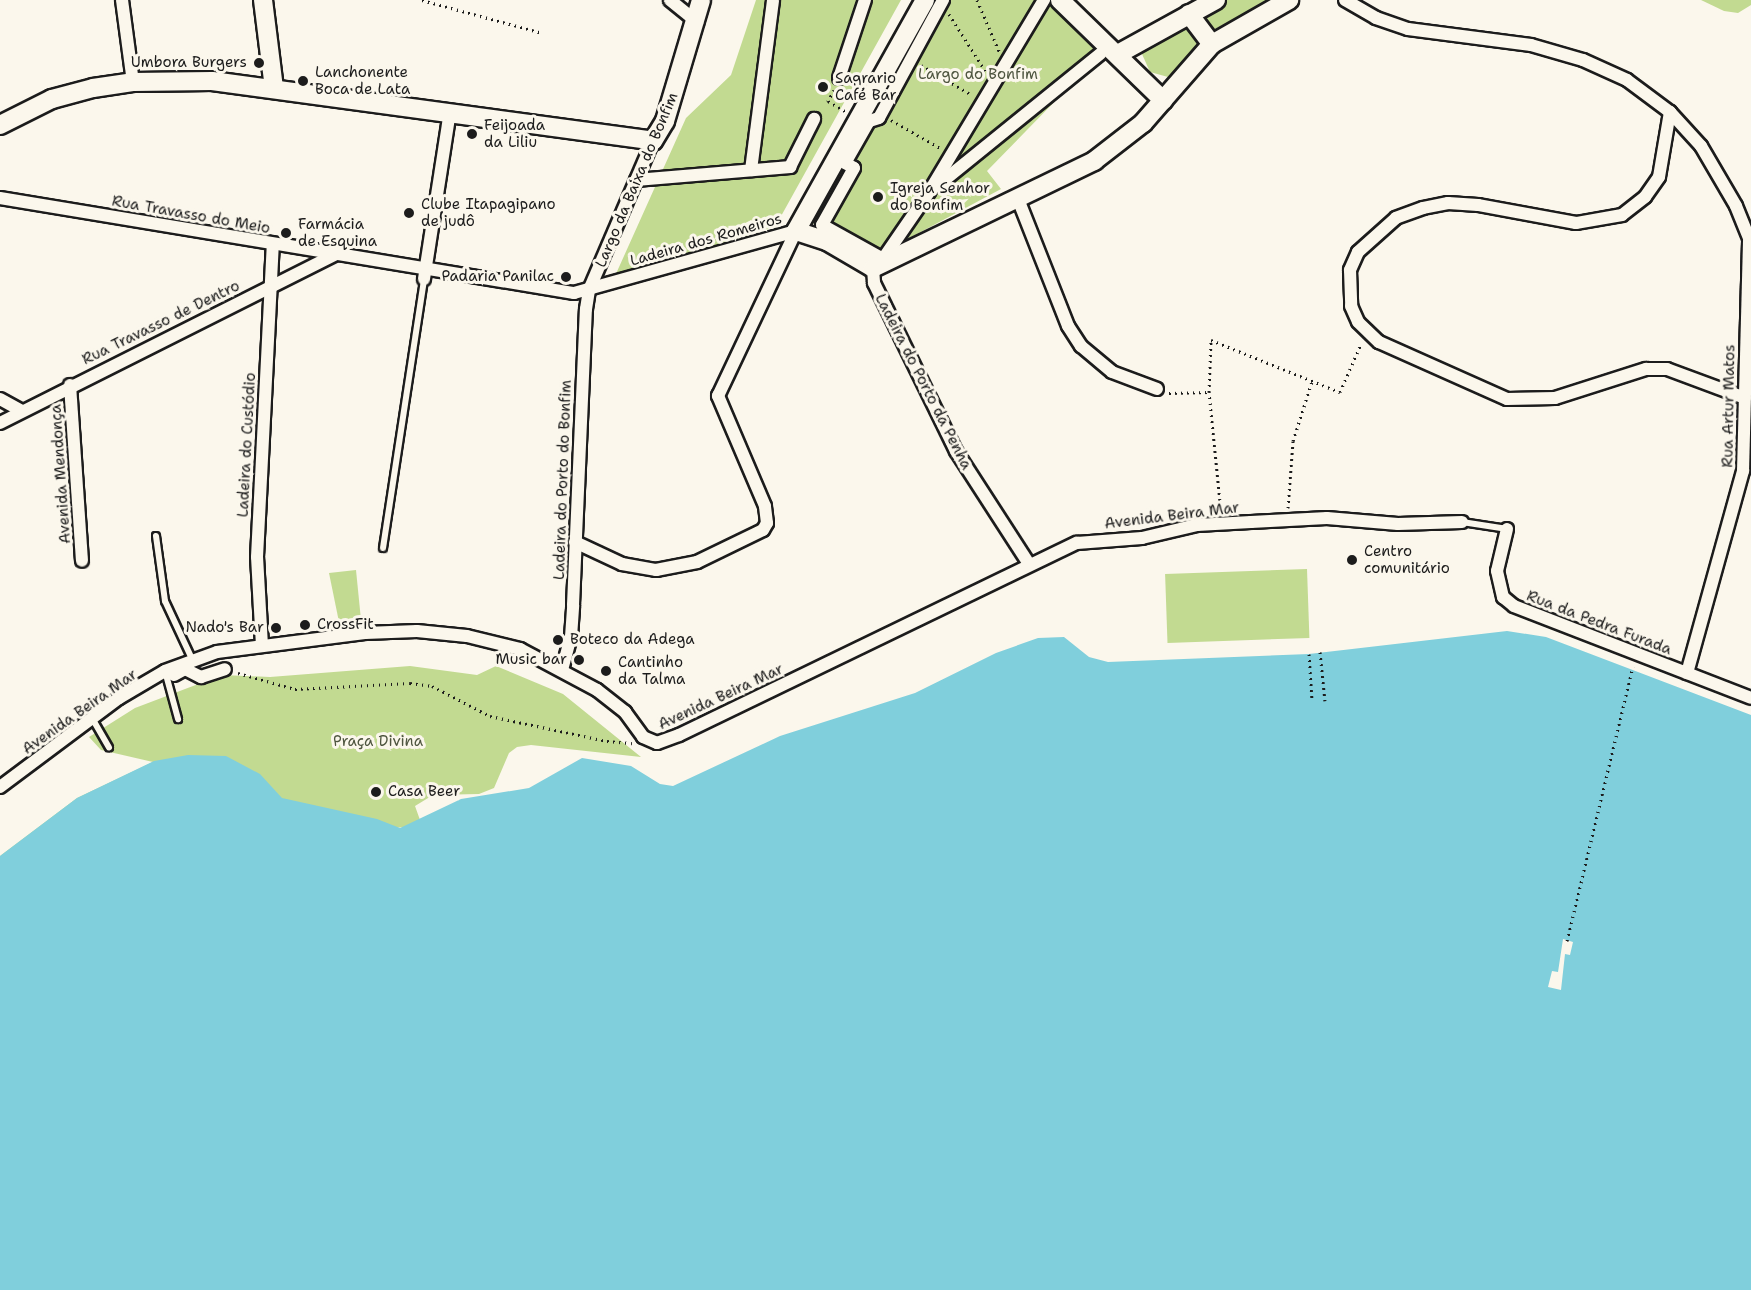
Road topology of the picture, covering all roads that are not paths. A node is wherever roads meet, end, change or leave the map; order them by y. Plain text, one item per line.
1 (122, 0) edge
2 (262, 0) edge
3 (670, 0) edge
4 (702, 0) edge
5 (773, 0) edge
6 (865, 0) edge
7 (1047, 0) edge
8 (1216, 0) edge
9 (1289, 0) edge
10 (1345, 0) edge
11 (936, 1) edge
12 (1189, 14) junction
13 (697, 22) junction
14 (1212, 44) junction
15 (1109, 54) junction
16 (839, 78) road end
17 (133, 82) junction
18 (274, 88) junction
19 (1163, 100) junction
20 (450, 112) junction
21 (1670, 112) junction
22 (814, 119) dead end
23 (0, 125) edge
24 (653, 141) junction
25 (751, 170) junction
26 (636, 180) junction
27 (929, 192) junction
28 (0, 198) edge
29 (1018, 199) junction
30 (796, 231) junction
31 (1750, 240) edge
32 (273, 244) junction
33 (337, 254) junction
34 (873, 268) junction
35 (426, 274) junction
36 (270, 286) junction
37 (589, 290) junction
38 (70, 385) junction
39 (1157, 390) road end
40 (1745, 398) junction
41 (0, 399) edge
42 (22, 411) junction
43 (0, 423) edge
44 (1462, 522) joint
45 (1507, 529) joint
46 (156, 536) dead end
47 (575, 542) junction
48 (383, 548) dead end
49 (82, 561) dead end
50 (1029, 564) junction
51 (262, 646) junction
52 (192, 659) junction
53 (225, 669) road end
54 (562, 670) junction
55 (165, 671) junction
56 (1687, 673) junction
57 (1751, 698) edge
58 (92, 718) junction
59 (178, 719) dead end
60 (109, 747) dead end
61 (0, 788) edge
62 (0, 794) edge

1 - 17 street
2 - 18 street
3 - 13 street
4 - 13 street, Largo da Baixa do Bonfim
5 - 25 street
6 - 16 street
7 - 15 street
7 - 27 street
8 - 12 street
9 - 14 street
10 - 21 street
11 - 27 street
11 - 30 street
12 - 14 street
12 - 15 street
13 - 24 street, Largo da Baixa do Bonfim
14 - 19 street
15 - 19 street
15 - 27 street
17 - 18 street
17 - 23 street
18 - 20 street
19 - 29 street
20 - 24 street
20 - 35 street
21 - 31 street
21 - 40 street
22 - 25 street
24 - 26 street, Largo da Baixa do Bonfim
25 - 26 street
26 - 37 street, Largo da Baixa do Bonfim
28 - 32 street, Rua Travasso do Meio
29 - 34 street
29 - 39 street
30 - 34 street
30 - 37 street, Ladeira dos Romeiros
30 - 47 street
31 - 40 street, Rua Artur Matos
32 - 33 street, Rua Travasso do Meio
32 - 36 street, Ladeira do Custódio
33 - 35 street, Rua Travasso do Meio
33 - 36 street, Rua Travasso de Dentro
34 - 50 street, Ladeira do Porto da Penha
35 - 37 street, Rua Travasso do Meio
35 - 48 lane
36 - 38 street, Rua Travasso de Dentro
36 - 51 street, Ladeira do Custódio
37 - 47 street, Ladeira do Porto do Bonfim
38 - 42 street, Rua Travasso de Dentro
38 - 49 street, Avenida Mendonça
40 - 56 street, Rua Artur Matos
41 - 42 street
42 - 43 street, Rua Travasso de Dentro
44 - 45 lane
44 - 50 street, Avenida Beira Mar
45 - 56 street, Rua da Pedra Furada
46 - 52 lane
47 - 54 street, Ladeira do Porto do Bonfim
50 - 54 street, Avenida Beira Mar
51 - 52 street, Avenida Beira Mar
51 - 54 street, Avenida Beira Mar
52 - 55 street, Avenida Beira Mar
53 - 62 street
55 - 58 street, Avenida Beira Mar
55 - 59 lane
56 - 57 street, Rua da Pedra Furada
58 - 60 lane
58 - 61 street, Avenida Beira Mar

